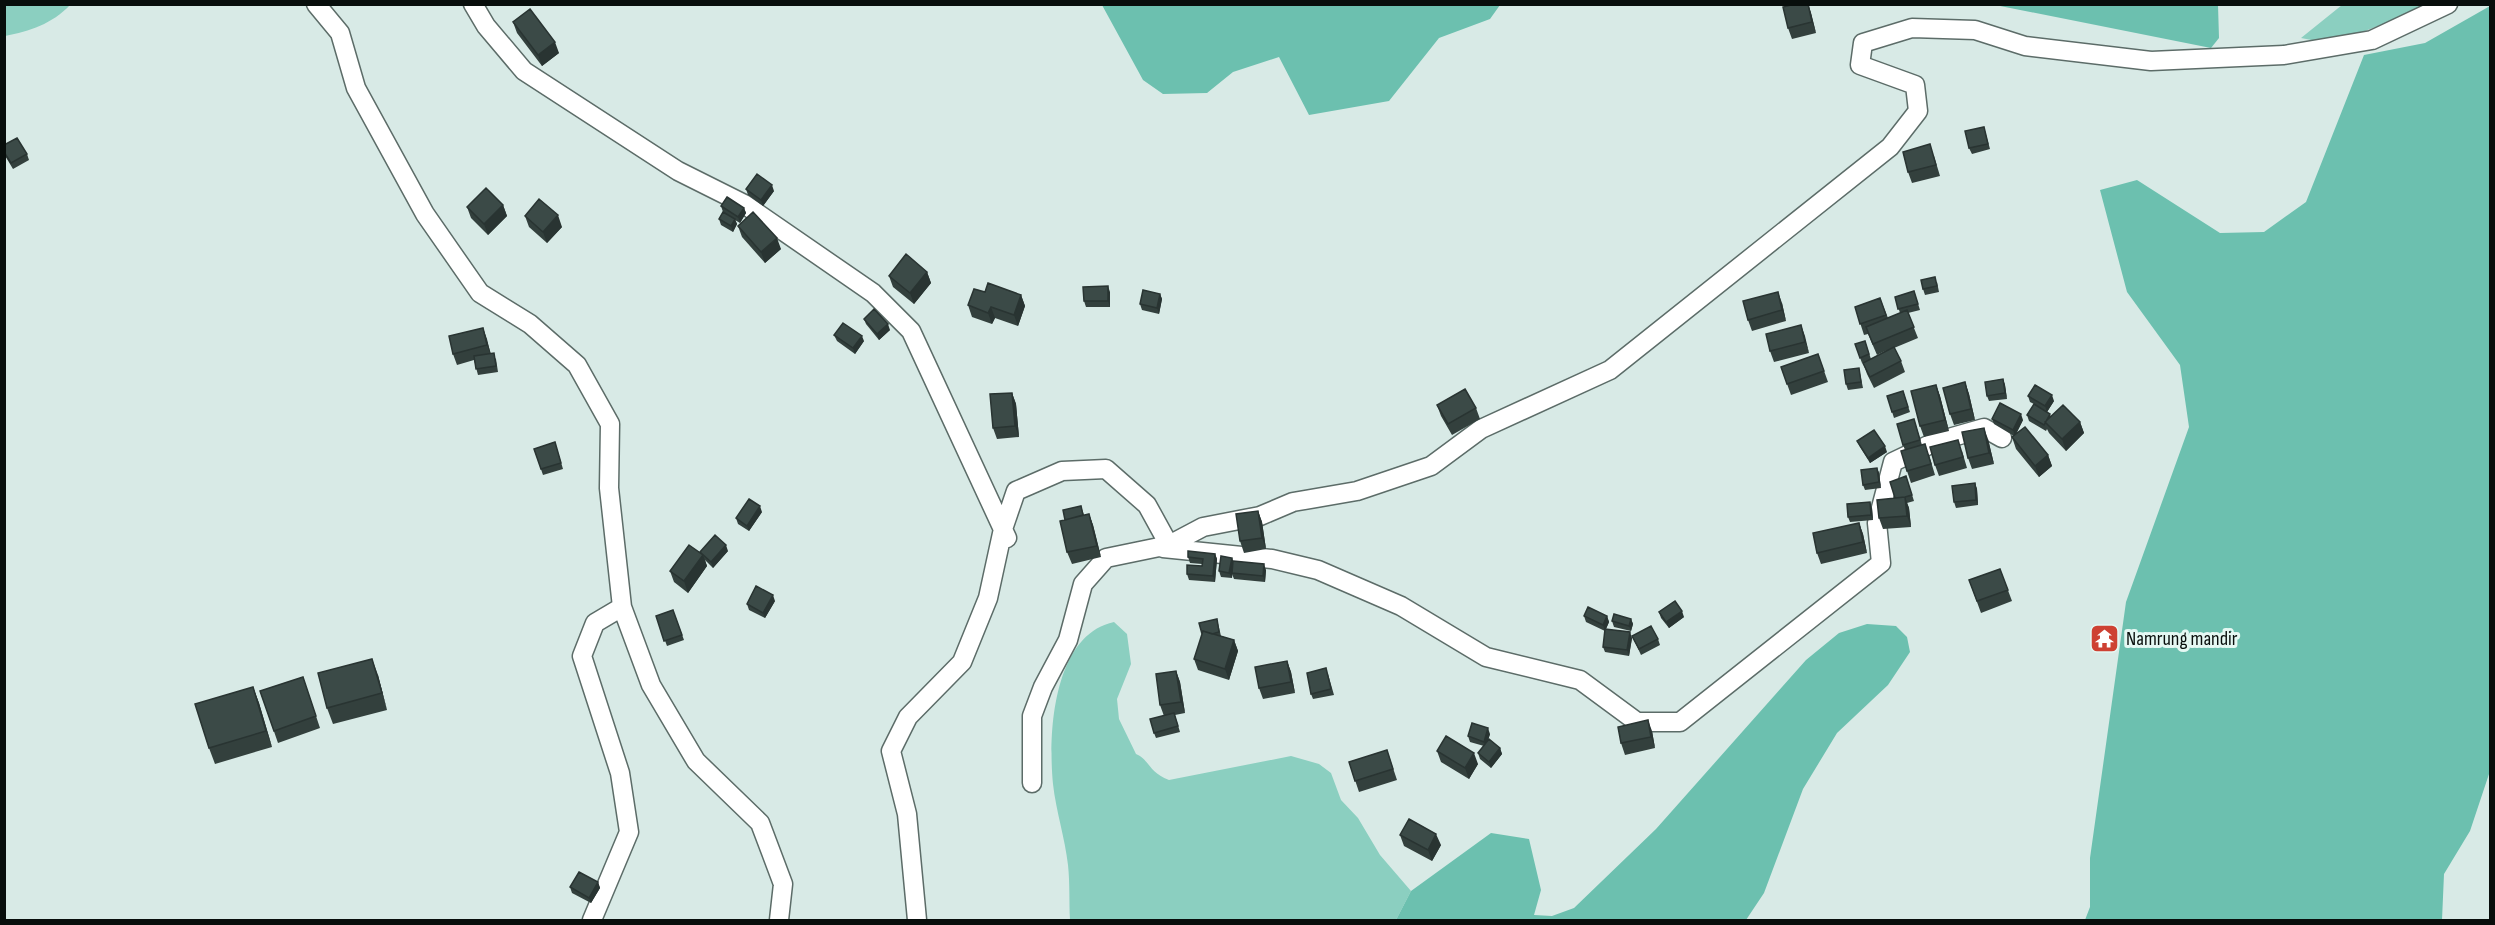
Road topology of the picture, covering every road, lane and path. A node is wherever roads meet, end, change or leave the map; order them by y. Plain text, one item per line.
1 (316, 4) edge
2 (473, 4) edge
3 (2448, 4) edge
4 (2002, 438) dead end
5 (1005, 533) junction
6 (1162, 546) junction
7 (622, 607) junction
8 (1032, 783) dead end
9 (592, 921) edge
10 (779, 921) edge
11 (917, 921) edge

1 - 7 street
2 - 5 street
3 - 6 street
4 - 6 street
5 - 6 street
5 - 11 street
6 - 8 street
7 - 9 street
7 - 10 street

